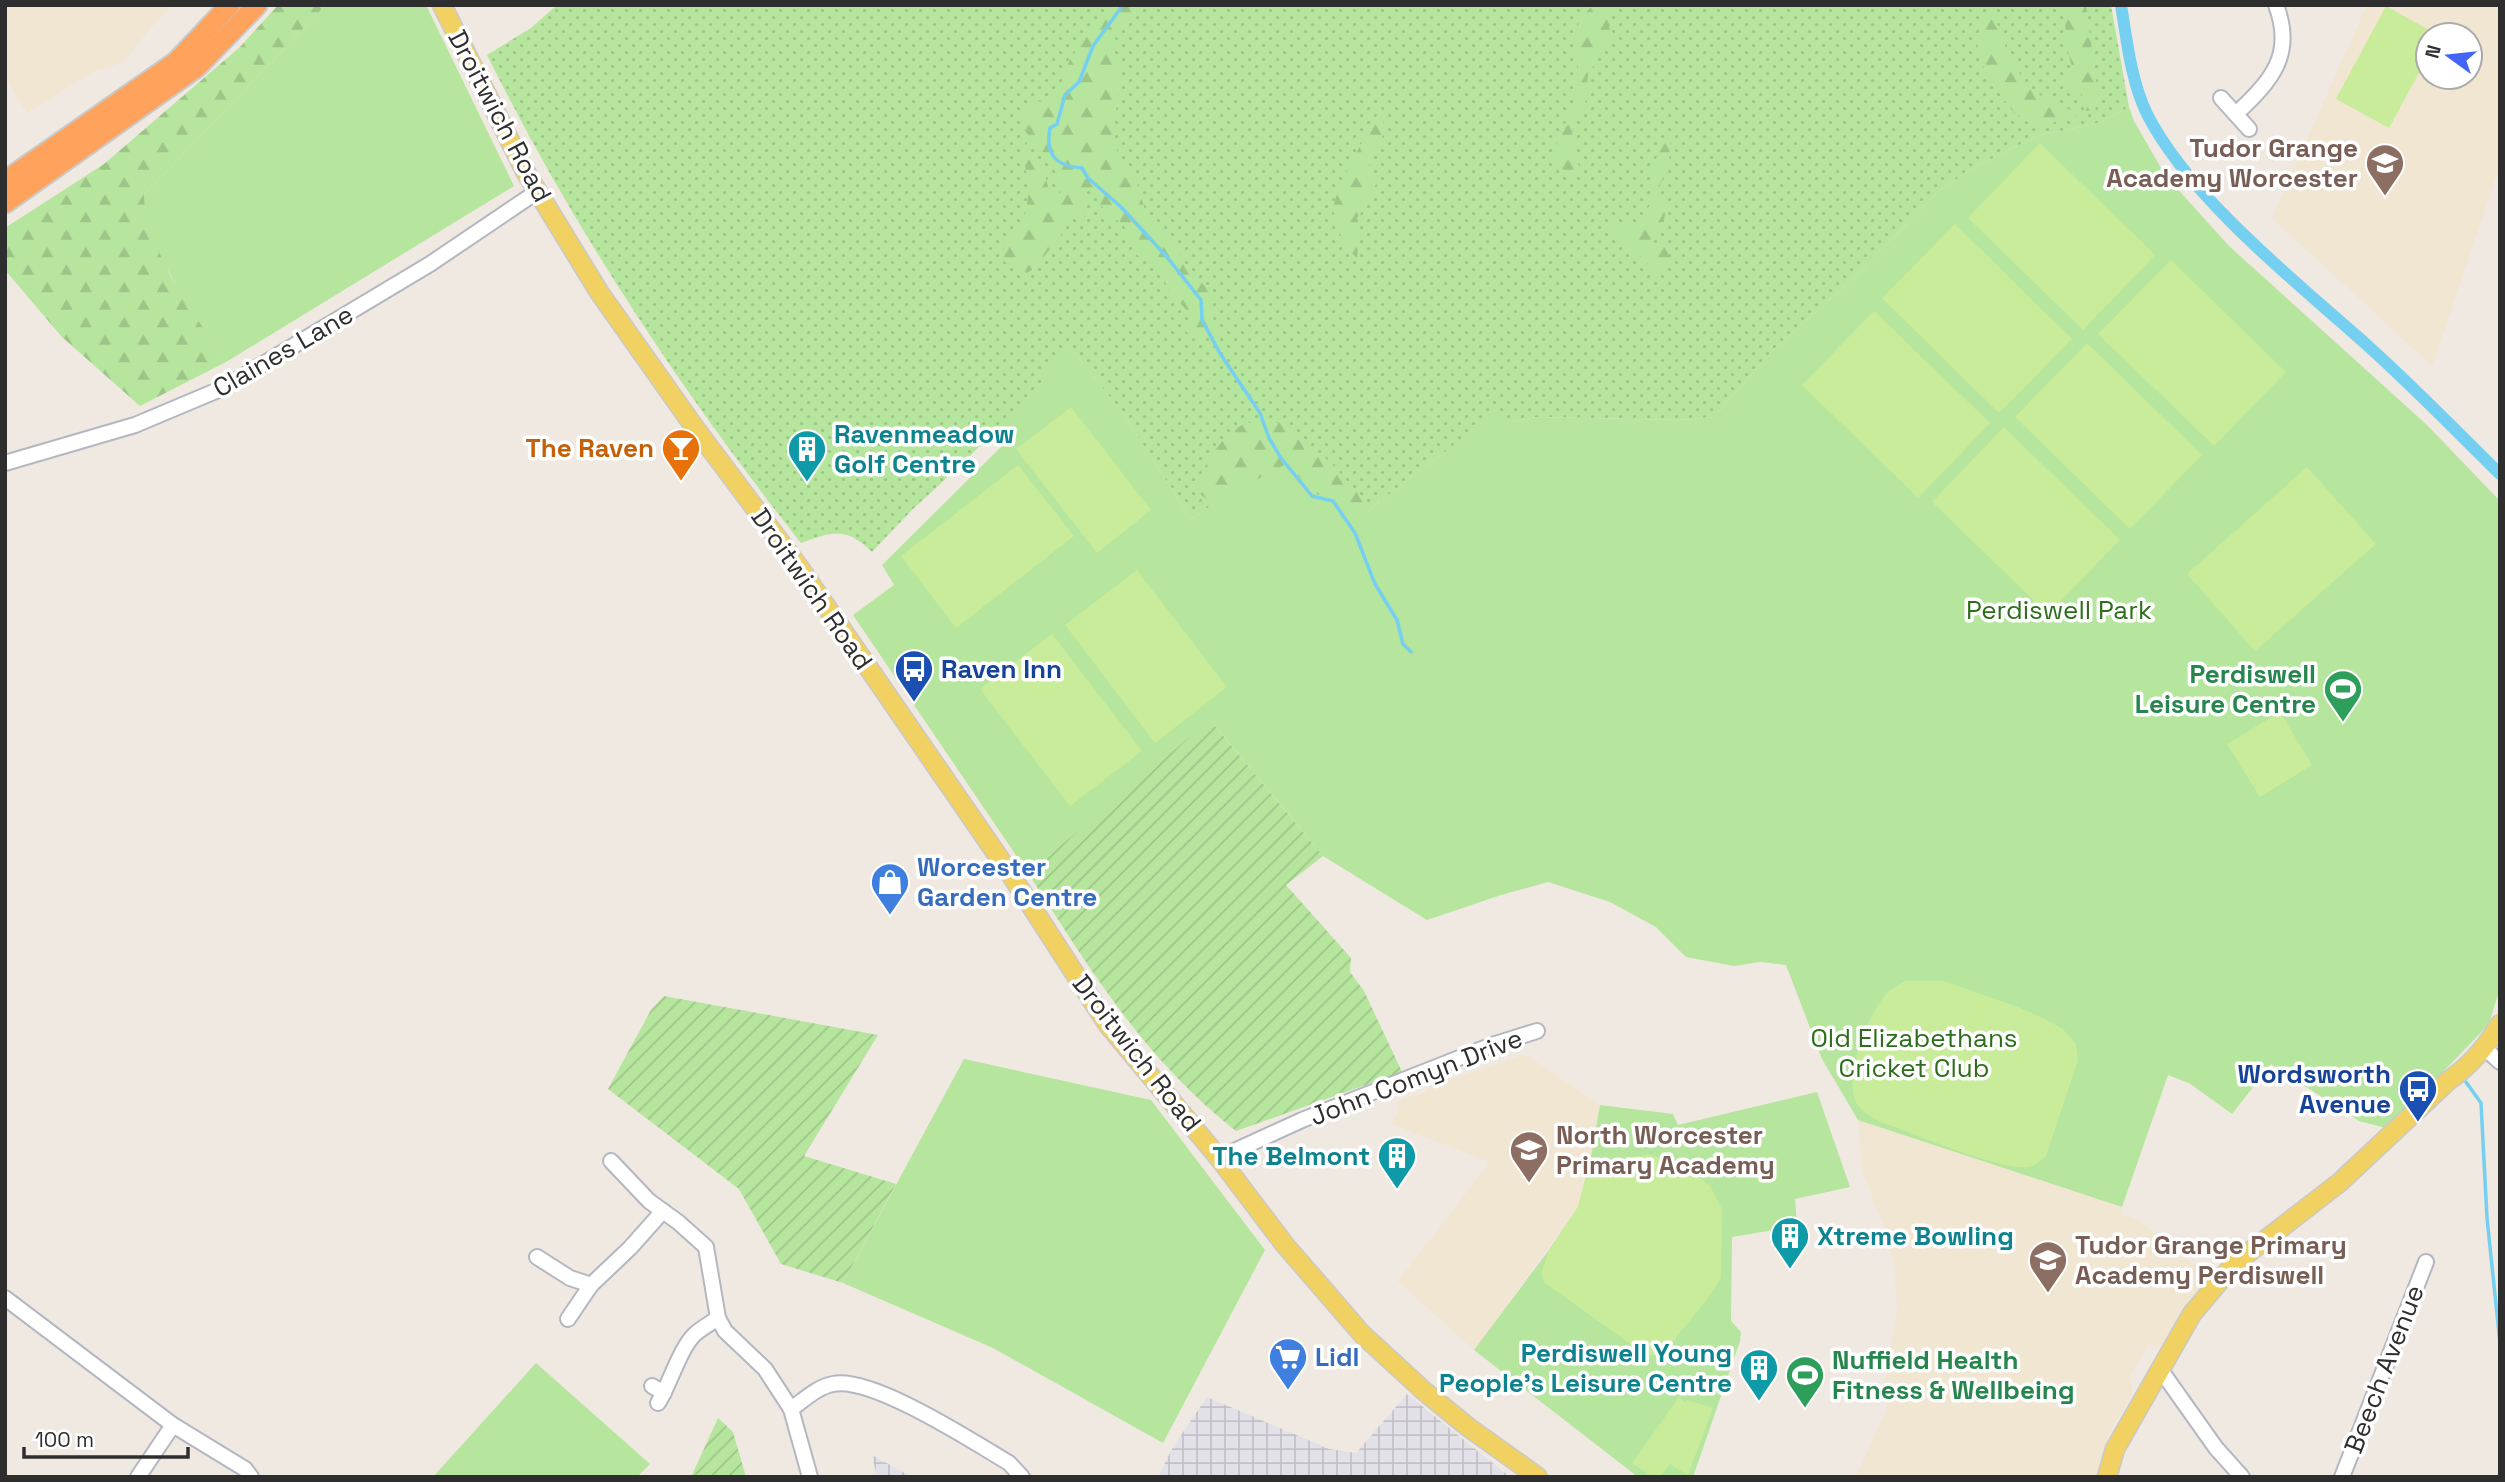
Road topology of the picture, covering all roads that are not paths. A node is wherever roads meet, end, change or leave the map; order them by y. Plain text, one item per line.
1 (230, 5) edge
2 (257, 5) edge
3 (442, 5) edge
4 (2276, 5) edge
5 (2221, 98) dead end
6 (2237, 113) junction
7 (2249, 129) dead end
8 (5, 181) edge
9 (538, 191) junction
10 (5, 203) edge
11 (5, 463) edge
12 (2500, 1024) edge
13 (1537, 1031) dead end
14 (2483, 1047) junction
15 (2500, 1062) edge
16 (1219, 1158) junction
17 (611, 1161) dead end
18 (663, 1211) junction
19 (537, 1257) dead end
20 (2426, 1262) dead end
21 (591, 1285) junction
22 (5, 1298) edge
23 (718, 1318) junction
24 (568, 1319) dead end
25 (2160, 1369) junction
26 (658, 1394) dead end
27 (791, 1409) junction
28 (173, 1425) junction
29 (138, 1477) edge
30 (251, 1477) edge
31 (810, 1477) edge
32 (1022, 1477) edge
33 (1538, 1477) edge
34 (2107, 1477) edge
35 (2242, 1477) edge
36 (2342, 1477) edge

1 - 8 highway
2 - 10 highway
3 - 9 main road, Droitwich Road
4 - 6 street
5 - 6 street
6 - 7 street
9 - 11 street, Claines Lane
9 - 16 main road, Droitwich Road
12 - 14 main road
13 - 16 street, John Comyn Drive
14 - 15 street
14 - 25 main road
16 - 33 main road, Droitwich Road
17 - 18 street
18 - 21 street
18 - 23 street
19 - 21 street
20 - 36 street, Beech Avenue
21 - 24 street
22 - 28 street
23 - 26 street
23 - 27 street
25 - 34 main road
25 - 35 street
27 - 31 street
27 - 32 street
28 - 29 street
28 - 30 street

